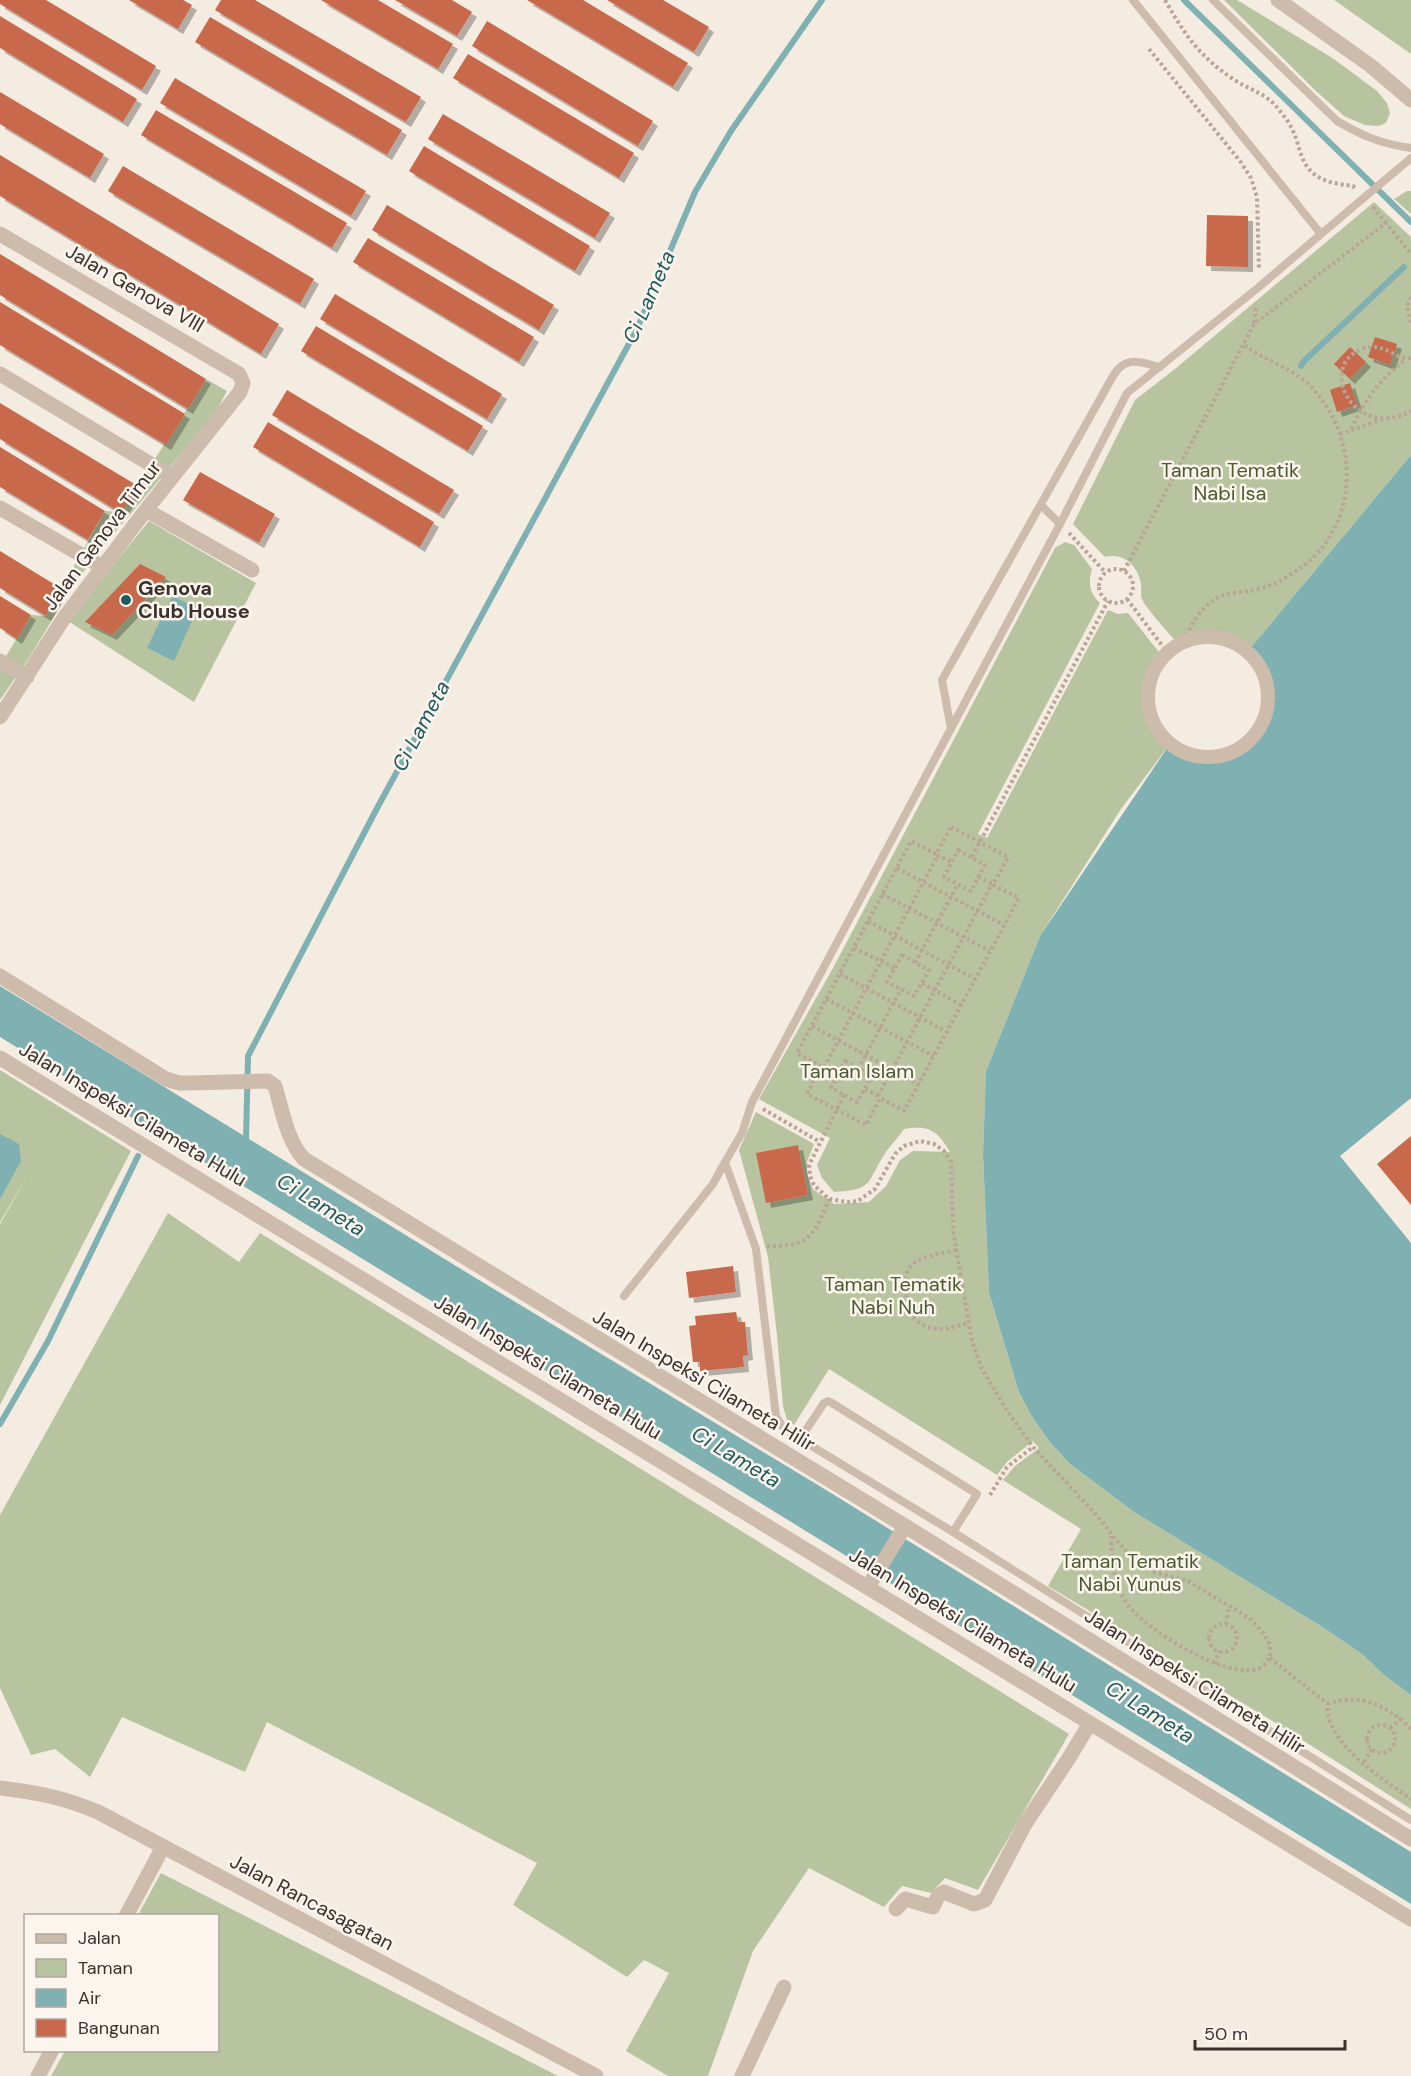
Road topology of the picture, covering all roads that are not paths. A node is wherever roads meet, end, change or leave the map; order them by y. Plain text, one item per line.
1 (1133, 0) edge
2 (1213, 0) edge
3 (1278, 0) edge
4 (1411, 100) edge
5 (1411, 148) edge
6 (1411, 158) edge
7 (0, 234) edge
8 (1321, 234) junction
9 (1160, 367) junction
10 (0, 374) edge
11 (243, 383) joint
12 (172, 477) junction
13 (1041, 505) junction
14 (0, 508) edge
15 (146, 510) junction
16 (1060, 524) junction
17 (104, 568) junction
18 (252, 570) dead end
19 (1167, 652) joint
20 (0, 661) edge
21 (27, 677) junction
22 (0, 717) edge
23 (951, 729) junction
24 (0, 976) edge
25 (0, 1058) edge
26 (725, 1162) junction
27 (624, 1296) dead end
28 (800, 1439) junction
29 (901, 1531) junction
30 (953, 1532) junction
31 (871, 1582) junction
32 (1090, 1723) junction
33 (0, 1788) edge
34 (1411, 1820) edge
35 (1411, 1839) edge
36 (163, 1847) junction
37 (896, 1909) dead end
38 (127, 1914) edge
39 (1411, 1919) edge
40 (784, 1987) dead end
41 (51, 2052) edge
42 (38, 2076) edge
43 (596, 2076) edge
44 (742, 2076) edge

1 - 8 lane
2 - 5 lane
3 - 4 street
6 - 8 lane
7 - 11 street, Jalan Genova VIII
8 - 9 lane
9 - 13 lane
9 - 16 lane
10 - 12 street
11 - 12 street, Jalan Genova Timur
12 - 15 street, Jalan Genova Timur
13 - 16 lane
13 - 23 lane
14 - 17 street
15 - 17 street, Jalan Genova Timur
15 - 18 street
16 - 23 lane
17 - 21 street, Jalan Genova Timur
19 - 19 street
20 - 21 street
21 - 22 street, Jalan Genova Timur
23 - 26 lane
24 - 29 street, Jalan Inspeksi Cilameta Hilir
25 - 31 street, Jalan Inspeksi Cilameta Hulu
26 - 27 lane
26 - 28 lane
28 - 30 lane
28 - 30 lane
29 - 31 street
29 - 35 street, Jalan Inspeksi Cilameta Hilir
30 - 34 lane
31 - 32 street, Jalan Inspeksi Cilameta Hulu
32 - 37 street
32 - 39 street, Jalan Inspeksi Cilameta Hulu
33 - 36 street, Jalan Rancasagatan
36 - 38 street
36 - 43 street, Jalan Rancasagatan
40 - 44 street
41 - 42 street

